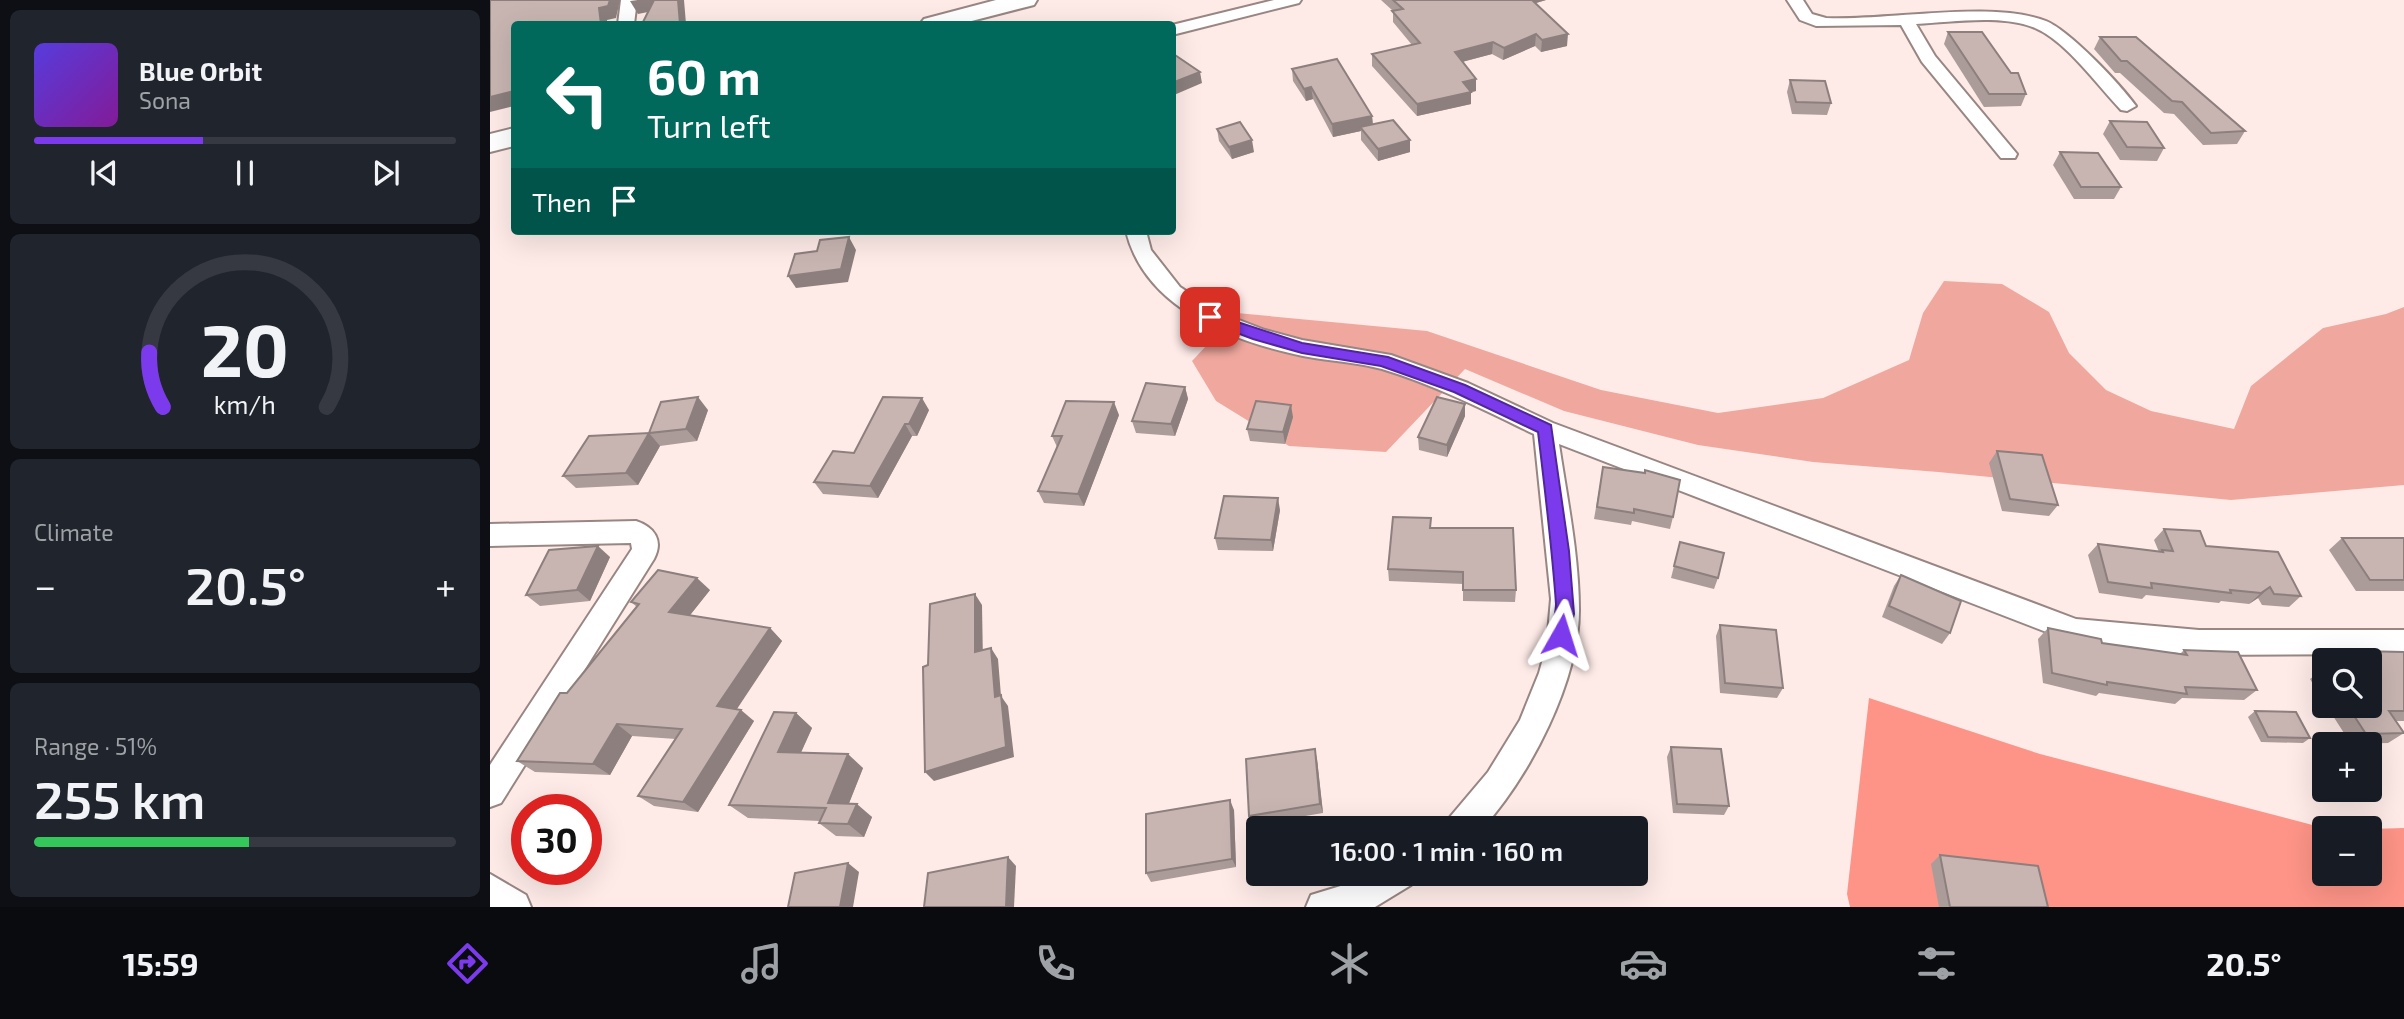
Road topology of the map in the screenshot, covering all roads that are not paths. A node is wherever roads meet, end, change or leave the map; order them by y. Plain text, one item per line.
1 (629, 0) edge
2 (1025, 0) edge
3 (1293, 0) edge
4 (1795, 0) edge
5 (626, 21) edge
6 (951, 21) edge
7 (1907, 22) junction
8 (1176, 29) edge
9 (2127, 106) dead end
10 (511, 138) edge
11 (490, 143) edge
12 (2008, 154) dead end
13 (1137, 235) edge
14 (1545, 429) junction
15 (490, 535) edge
16 (2404, 642) edge
17 (490, 792) edge
18 (1473, 816) edge
19 (1378, 886) edge
20 (490, 891) edge
21 (514, 907) edge
22 (1323, 907) edge

1 - 5 street
2 - 6 main road
3 - 8 street
4 - 7 street
7 - 9 street
7 - 12 street
10 - 11 main road
13 - 14 street
14 - 16 street
14 - 18 street
15 - 17 street
19 - 22 street
20 - 21 street

